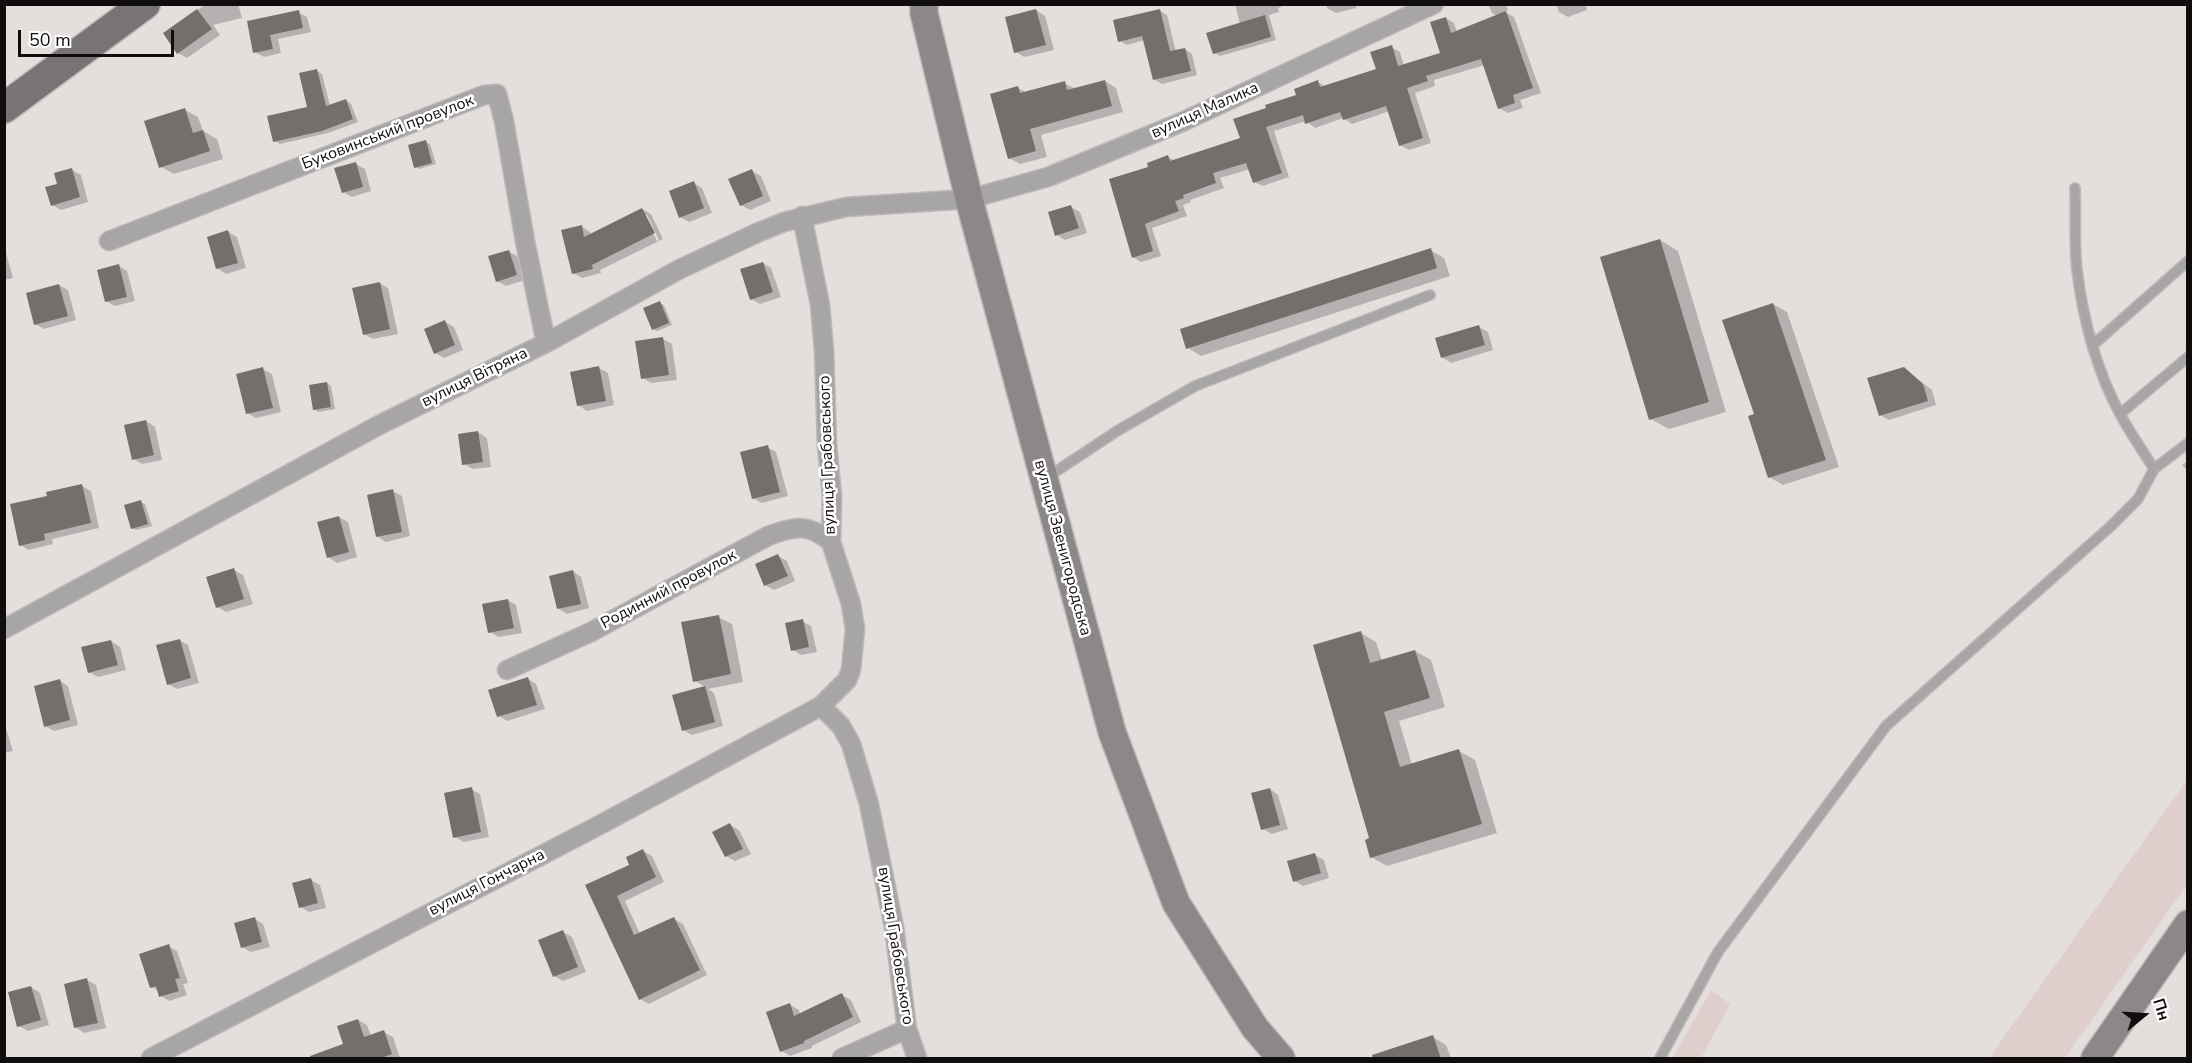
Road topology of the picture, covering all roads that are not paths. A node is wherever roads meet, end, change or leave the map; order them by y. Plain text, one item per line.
1 (145, 4) edge
2 (924, 4) edge
3 (1434, 4) edge
4 (4, 108) edge
5 (2075, 188) dead end
6 (969, 199) junction
7 (802, 216) junction
8 (109, 241) dead end
9 (2187, 261) edge
10 (1430, 295) dead end
11 (546, 343) junction
12 (2093, 345) junction
13 (2187, 357) edge
14 (2120, 414) junction
15 (2187, 443) edge
16 (2154, 469) junction
17 (1044, 480) junction
18 (831, 542) junction
19 (4, 629) edge
20 (507, 670) dead end
21 (821, 706) junction
22 (2187, 924) edge
23 (907, 1029) junction
24 (151, 1059) edge
25 (842, 1059) edge
26 (917, 1059) edge
27 (1281, 1059) edge
28 (1659, 1059) edge
29 (2095, 1059) edge

1 - 4 main road
2 - 6 street, вулиця Звенигородська
3 - 6 street, вулиця Малика
5 - 12 lane
6 - 7 street, вулиця Вітряна
6 - 17 street, вулиця Звенигородська
7 - 11 street, вулиця Вітряна
7 - 18 street, вулиця Грабовського
8 - 11 street, Буковинський провулок
9 - 12 lane
10 - 17 lane
11 - 19 street, вулиця Вітряна
12 - 14 lane
13 - 14 lane
14 - 16 lane
15 - 16 lane
16 - 28 lane
17 - 27 street, вулиця Звенигородська
18 - 20 street, Родинний провулок
18 - 21 street, вулиця Грабовського
21 - 23 street, вулиця Грабовського
21 - 24 street, вулиця Гончарна
22 - 29 street
23 - 25 street
23 - 26 street, вулиця Грабовського

